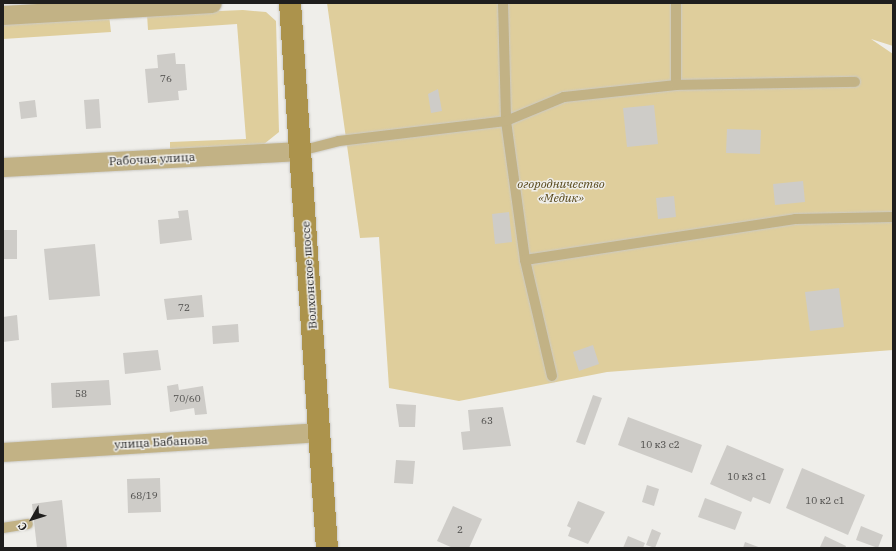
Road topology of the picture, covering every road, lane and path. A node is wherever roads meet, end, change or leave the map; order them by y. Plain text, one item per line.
1 (212, 3) edge
2 (290, 3) edge
3 (503, 3) edge
4 (676, 3) edge
5 (3, 15) edge
6 (855, 82) dead end
7 (676, 85) junction
8 (506, 121) junction
9 (300, 151) junction
10 (3, 166) edge
11 (893, 217) edge
12 (525, 260) junction
13 (552, 376) dead end
14 (319, 432) junction
15 (3, 452) edge
16 (28, 524) dead end
17 (3, 528) edge
18 (327, 548) edge

1 - 5 street
2 - 9 main road, Волхонское шоссе
3 - 8 lane
4 - 7 lane
6 - 7 lane
7 - 8 lane
8 - 9 lane
8 - 12 lane
9 - 10 street, Рабочая улица
9 - 14 main road, Волхонское шоссе
11 - 12 lane
12 - 13 lane
14 - 15 street, улица Бабанова
14 - 18 main road, Волхонское шоссе
16 - 17 lane

